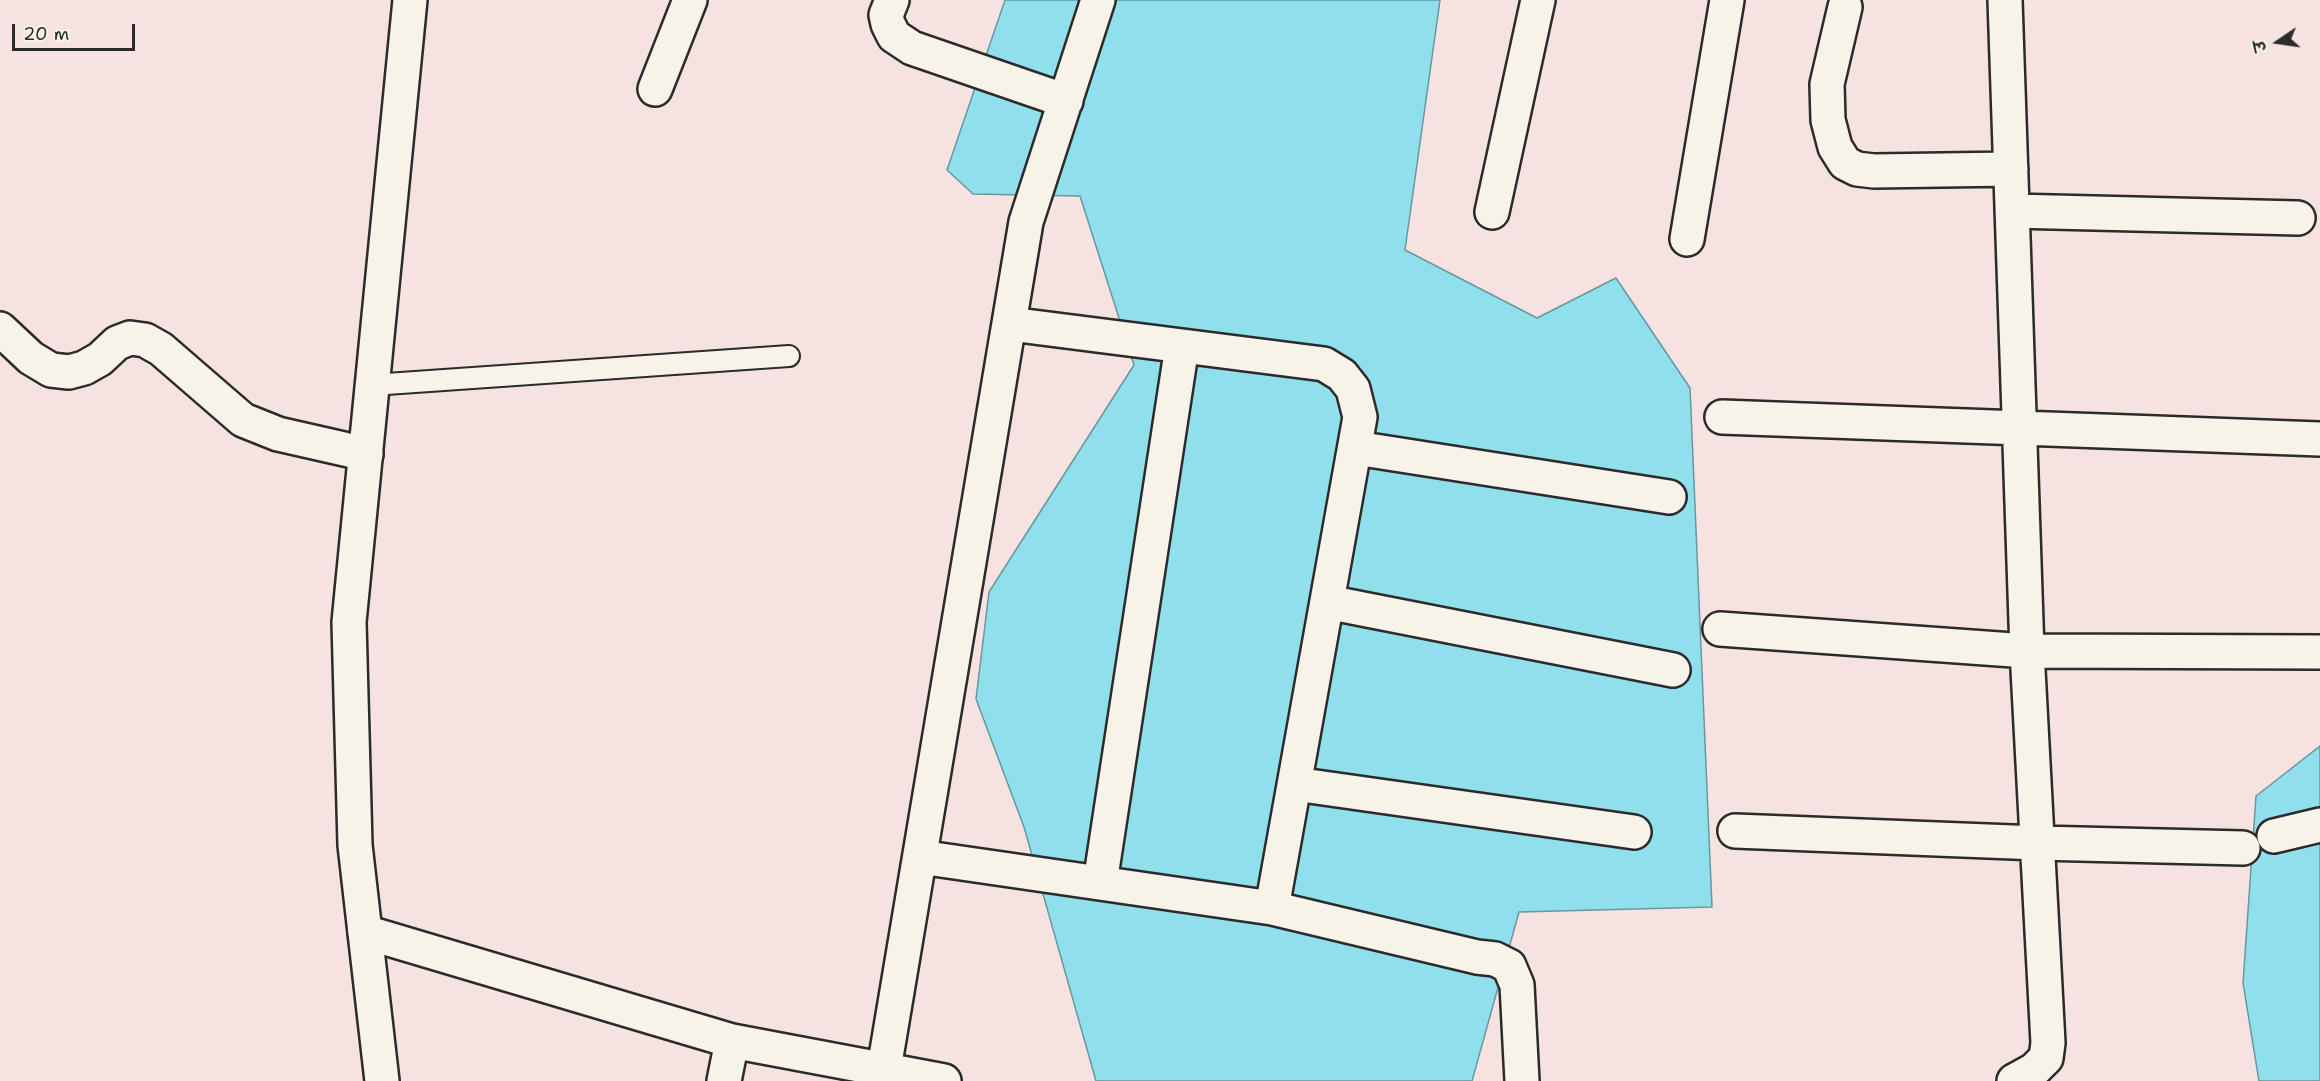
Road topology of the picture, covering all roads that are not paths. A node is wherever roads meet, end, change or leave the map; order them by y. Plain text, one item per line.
1 (410, 0) edge
2 (690, 0) edge
3 (892, 0) edge
4 (1098, 0) edge
5 (1538, 0) edge
6 (1727, 0) edge
7 (2005, 0) edge
8 (1845, 7) dead end
9 (655, 89) dead end
10 (1066, 101) junction
11 (2011, 169) junction
12 (2012, 211) junction
13 (1492, 212) dead end
14 (2298, 218) dead end
15 (1687, 239) dead end
16 (1010, 324) junction
17 (0, 329) edge
18 (1182, 346) junction
19 (789, 356) dead end
20 (372, 385) junction
21 (1722, 417) dead end
22 (2020, 429) junction
23 (2320, 439) edge
24 (1356, 448) junction
25 (366, 454) junction
26 (1669, 497) dead end
27 (1327, 602) junction
28 (1720, 629) dead end
29 (2027, 651) junction
30 (2320, 652) edge
31 (1673, 670) dead end
32 (1295, 784) junction
33 (2320, 825) edge
34 (1735, 831) dead end
35 (1634, 832) dead end
36 (2274, 836) dead end
37 (2038, 843) junction
38 (2243, 848) dead end
39 (920, 857) junction
40 (1100, 883) junction
41 (1272, 908) junction
42 (365, 932) junction
43 (732, 1041) junction
44 (884, 1069) junction
45 (382, 1081) edge
46 (724, 1081) edge
47 (946, 1081) edge
48 (1522, 1081) edge
49 (2014, 1081) edge

1 - 20 street
2 - 9 street
3 - 10 street
4 - 10 street
5 - 13 street
6 - 15 street
7 - 11 street
8 - 11 street
10 - 16 street
11 - 12 street
12 - 14 street
12 - 22 street
16 - 18 street
16 - 39 street
17 - 25 street
18 - 24 street
18 - 40 street
19 - 20 lane
20 - 25 street
21 - 22 street
22 - 23 street
22 - 29 street
24 - 26 street
24 - 27 street
25 - 42 street
27 - 31 street
27 - 32 street
28 - 29 street
29 - 30 street
29 - 37 street
32 - 35 street
32 - 41 street
33 - 36 street
34 - 37 street
37 - 38 street
37 - 49 street
39 - 40 street
39 - 44 street
40 - 41 street
41 - 48 street
42 - 43 street
42 - 45 street
43 - 44 street
43 - 46 street
44 - 47 street

